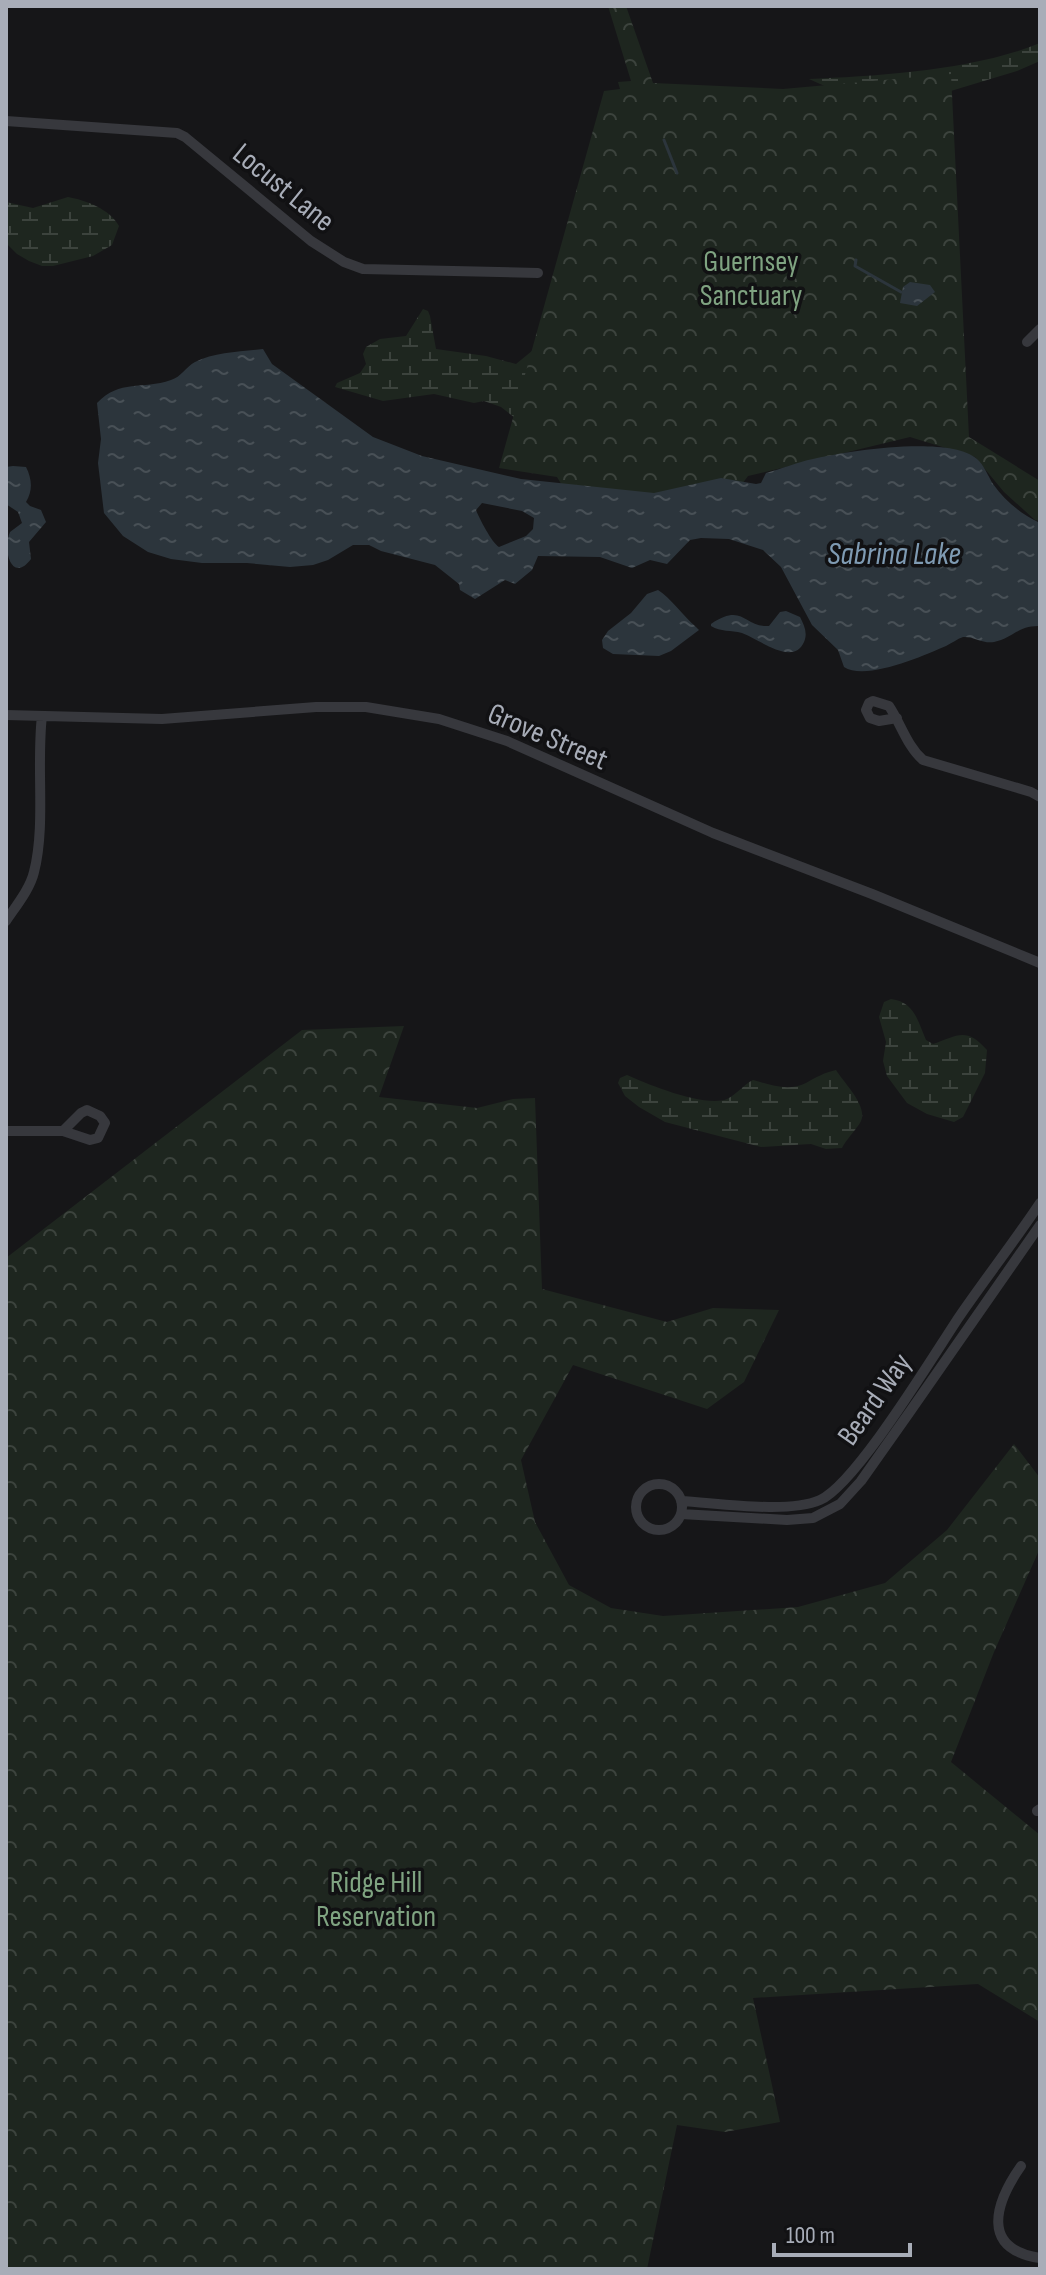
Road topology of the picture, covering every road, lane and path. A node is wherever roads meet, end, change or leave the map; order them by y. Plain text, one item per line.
1 (6, 121) edge
2 (538, 273) dead end
3 (1040, 329) edge
4 (1027, 342) dead end
5 (6, 715) edge
6 (42, 716) junction
7 (897, 718) dead end
8 (1040, 797) edge
9 (6, 921) edge
10 (1040, 963) edge
11 (6, 1131) edge
12 (63, 1131) dead end
13 (1040, 1203) edge
14 (1040, 1225) edge
15 (681, 1501) junction
16 (681, 1514) junction
17 (1021, 2166) dead end
18 (1040, 2258) edge

1 - 2 street, Locust Lane
3 - 4 street
5 - 6 street, Grove Street
6 - 9 street
6 - 10 street, Grove Street
7 - 8 street
11 - 12 street
13 - 15 street, Beard Way
14 - 16 street, Beard Way
15 - 16 street
15 - 16 street, Beard Way
17 - 18 street

